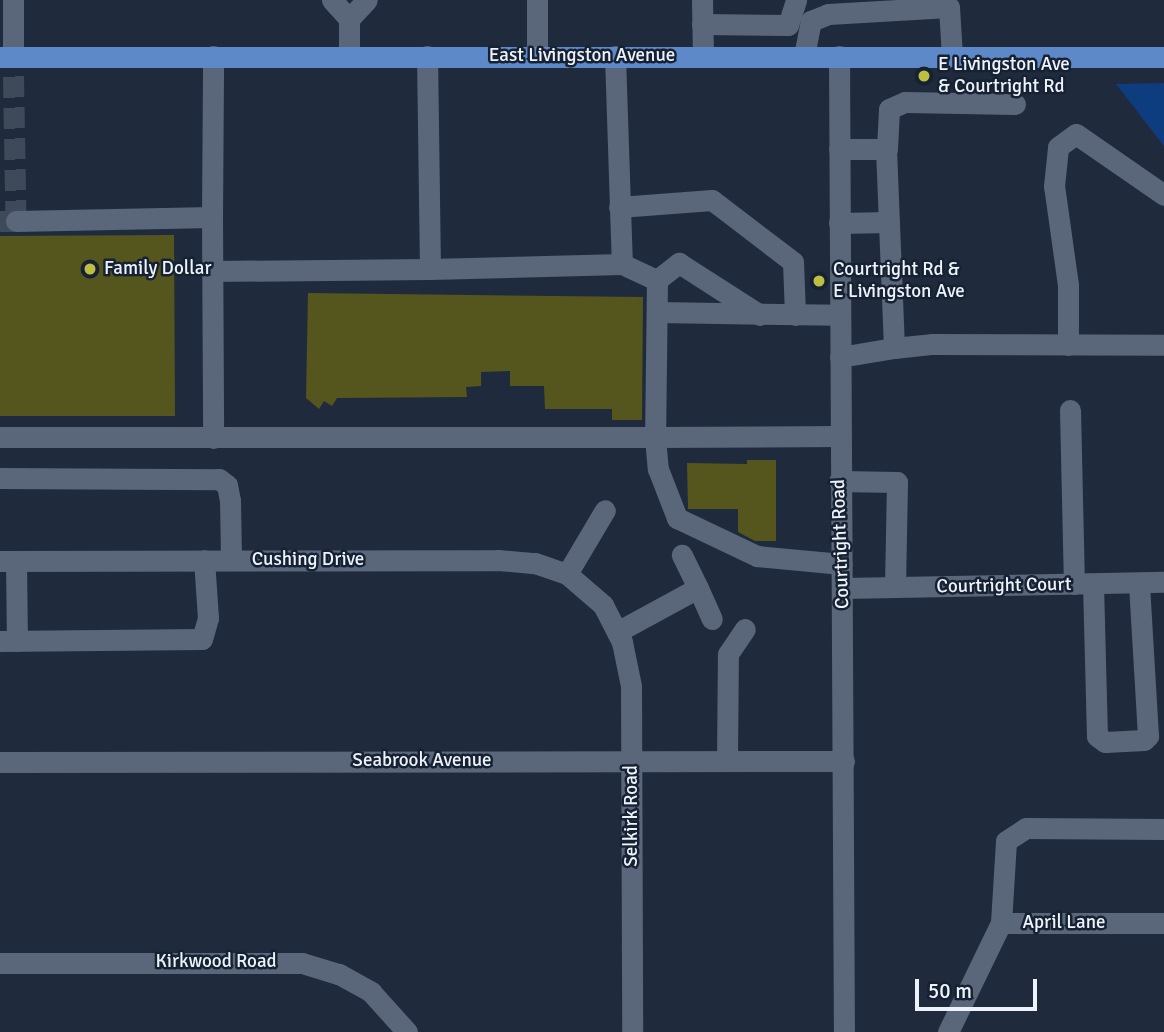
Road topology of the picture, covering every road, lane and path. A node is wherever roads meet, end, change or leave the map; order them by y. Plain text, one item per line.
1 (13, 0) edge
2 (332, 0) edge
3 (367, 0) edge
4 (537, 0) edge
5 (702, 0) edge
6 (796, 0) edge
7 (349, 19) junction
8 (702, 24) junction
9 (703, 55) junction
10 (213, 56) junction
11 (349, 56) junction
12 (427, 56) junction
13 (537, 56) junction
14 (615, 56) junction
15 (804, 56) junction
16 (839, 56) junction
17 (952, 56) junction
18 (6, 57) edge
19 (1162, 59) edge
20 (1015, 104) dead end
21 (839, 149) junction
22 (886, 149) junction
23 (1164, 195) edge
24 (620, 207) junction
25 (212, 218) junction
26 (16, 221) dead end
27 (889, 222) junction
28 (839, 223) junction
29 (622, 264) junction
30 (430, 270) junction
31 (211, 271) junction
32 (657, 280) junction
33 (657, 312) junction
34 (795, 315) junction
35 (839, 315) junction
36 (761, 316) junction
37 (1068, 345) junction
38 (1164, 345) edge
39 (894, 348) junction
40 (840, 357) junction
41 (1070, 410) dead end
42 (839, 436) junction
43 (0, 437) edge
44 (655, 437) junction
45 (213, 438) junction
46 (0, 478) edge
47 (839, 481) junction
48 (605, 510) dead end
49 (682, 555) dead end
50 (204, 560) junction
51 (231, 560) junction
52 (8, 561) edge
53 (842, 564) junction
54 (567, 575) junction
55 (1164, 582) edge
56 (1139, 583) junction
57 (1084, 584) junction
58 (895, 587) junction
59 (698, 588) junction
60 (843, 588) junction
61 (603, 605) joint
62 (712, 619) dead end
63 (745, 629) dead end
64 (617, 632) junction
65 (8, 641) edge
66 (632, 761) junction
67 (727, 761) junction
68 (844, 761) junction
69 (0, 762) edge
70 (1164, 829) edge
71 (1001, 923) junction
72 (1164, 923) edge
73 (0, 963) edge
74 (407, 1032) edge
75 (632, 1032) edge
76 (844, 1032) edge
77 (948, 1032) edge

1 - 18 street
2 - 7 street
3 - 7 street
4 - 13 street
5 - 8 street
6 - 8 street
7 - 11 street
8 - 9 street
9 - 14 main road, East Livingston Avenue
9 - 15 main road, East Livingston Avenue
10 - 11 main road, East Livingston Avenue
10 - 18 main road, East Livingston Avenue
10 - 25 street
11 - 12 main road, East Livingston Avenue
12 - 13 main road, East Livingston Avenue
12 - 30 street
13 - 14 main road, East Livingston Avenue
14 - 24 street
15 - 16 main road, East Livingston Avenue
15 - 17 street
16 - 17 main road, East Livingston Avenue
16 - 21 street, Courtright Road
17 - 19 main road, East Livingston Avenue
20 - 22 street
21 - 22 street
21 - 28 street, Courtright Road
22 - 27 street
23 - 37 street
24 - 29 street
24 - 34 street
25 - 26 street
25 - 31 street
27 - 28 street
27 - 39 street
28 - 35 street, Courtright Road
29 - 30 street
29 - 32 street
30 - 31 street
31 - 45 street
32 - 33 street
32 - 36 street
33 - 36 street
33 - 44 street
34 - 35 street
34 - 36 street
35 - 40 street, Courtright Road
37 - 38 street
37 - 39 street
39 - 40 street
40 - 42 street, Courtright Road
41 - 57 street
42 - 44 street
42 - 47 street, Courtright Road
43 - 45 street
44 - 45 street
44 - 53 street
46 - 51 street
47 - 53 street, Courtright Road
47 - 58 street
48 - 54 street
49 - 59 street
50 - 51 street, Cushing Drive
50 - 52 street, Cushing Drive
50 - 65 street
51 - 54 street, Cushing Drive
52 - 65 street
53 - 60 street, Courtright Road
54 - 61 street, Cushing Drive
55 - 56 street, Courtright Court
56 - 57 street, Courtright Court
56 - 57 street
57 - 58 street, Courtright Court
58 - 60 street, Courtright Court
59 - 62 street
59 - 64 street
60 - 68 street, Courtright Road
61 - 64 street, Selkirk Road
63 - 67 street
64 - 66 street, Selkirk Road
66 - 67 street, Seabrook Avenue
66 - 69 street, Seabrook Avenue
66 - 75 street, Selkirk Road
67 - 68 street, Seabrook Avenue
68 - 76 street, Courtright Road
70 - 71 street
71 - 72 street, April Lane
71 - 77 street, April Lane
73 - 74 street, Kirkwood Road

